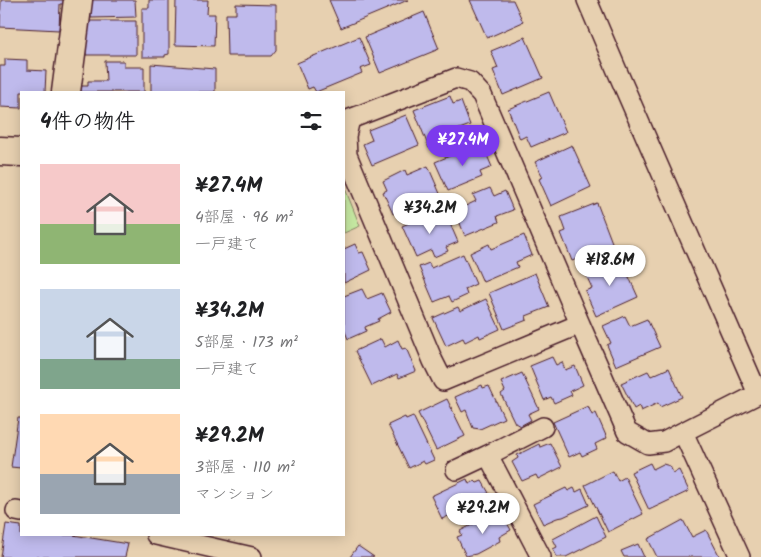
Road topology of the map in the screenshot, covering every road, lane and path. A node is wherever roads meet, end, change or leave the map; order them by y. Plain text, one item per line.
1 (78, 0) edge
2 (587, 0) edge
3 (66, 91) edge
4 (0, 151) edge
5 (20, 152) edge
6 (580, 324) junction
7 (543, 427) dead end
8 (683, 432) junction
9 (488, 455) junction
10 (456, 470) dead end
11 (160, 536) edge
12 (252, 557) edge
13 (541, 557) edge
14 (740, 557) edge

1 - 3 street
2 - 8 lane
4 - 5 street
6 - 6 lane
6 - 8 lane
7 - 9 lane
8 - 14 lane
9 - 10 lane
9 - 13 lane
11 - 12 lane

